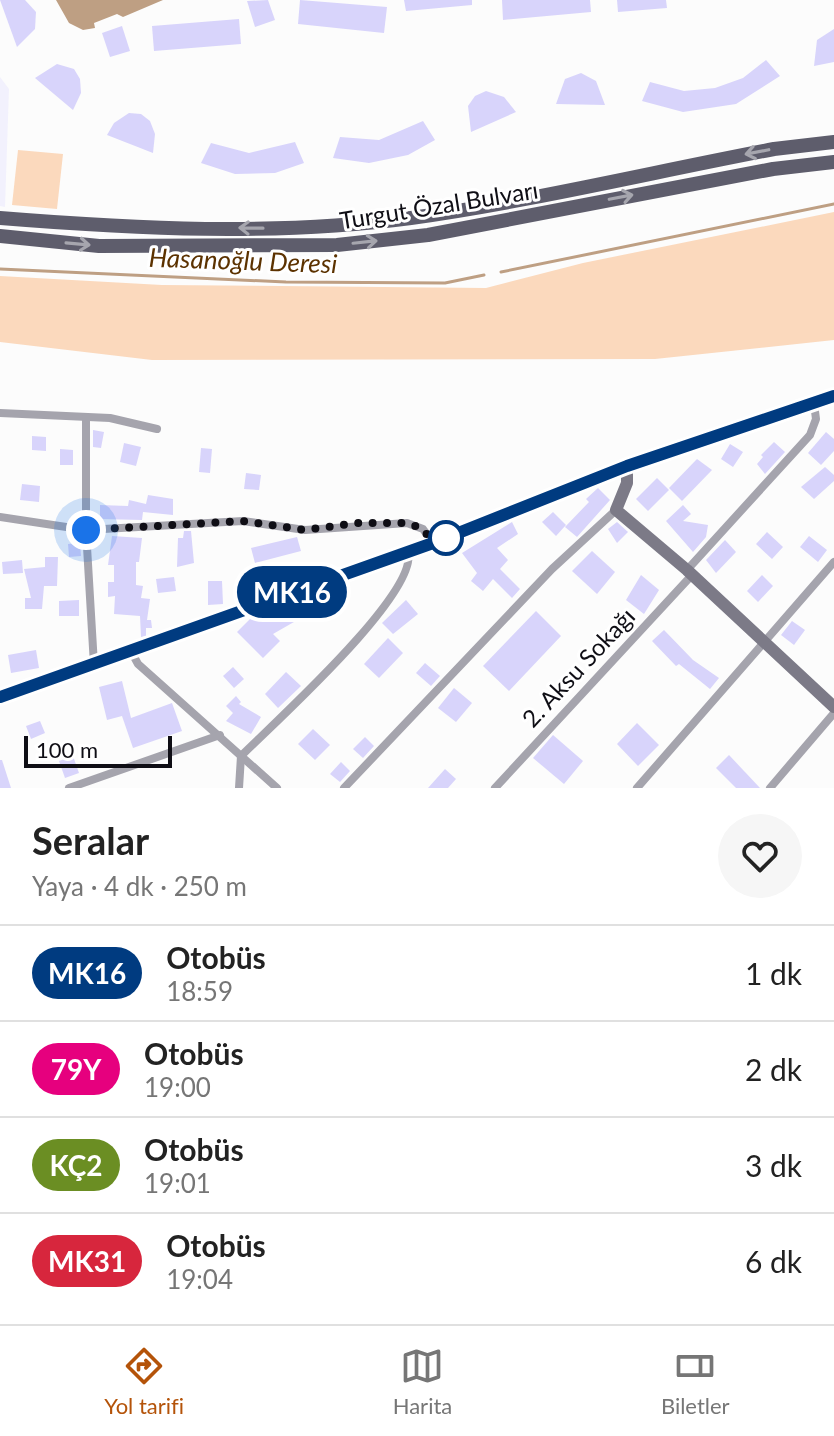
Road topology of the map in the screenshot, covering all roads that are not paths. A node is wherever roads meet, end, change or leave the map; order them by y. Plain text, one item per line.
1 (834, 142) edge
2 (834, 162) edge
3 (0, 218) edge
4 (0, 236) edge
5 (834, 396) edge
6 (814, 404) junction
7 (0, 413) edge
8 (86, 417) junction
9 (157, 429) dead end
10 (627, 466) junction
11 (616, 510) junction
12 (0, 517) edge
13 (86, 530) junction
14 (433, 543) junction
15 (408, 552) junction
16 (834, 562) edge
17 (690, 572) junction
18 (763, 643) junction
19 (132, 653) junction
20 (94, 665) junction
21 (0, 697) edge
22 (834, 707) edge
23 (834, 713) edge
24 (220, 735) junction
25 (241, 756) junction
26 (69, 788) edge
27 (239, 788) edge
28 (277, 788) edge
29 (344, 788) edge
30 (495, 788) edge
31 (637, 788) edge
32 (770, 788) edge

1 -> 3 main road, Turgut Özal Bulvarı
4 -> 2 main road, Turgut Özal Bulvarı
5 - 6 main road
6 - 10 main road
6 - 17 street, 2. Aksu Sokağı
7 - 8 street
8 - 9 street
8 - 13 street
10 - 11 main road
10 - 14 main road
11 - 17 main road
11 - 29 street
12 - 13 street
13 - 14 street
13 - 20 street
14 - 15 main road
15 - 19 main road
15 - 25 street
16 - 18 street
17 - 18 main road
17 - 30 street, 2. Aksu Sokağı
18 - 22 main road
18 - 31 street
19 - 20 main road
19 - 24 street
20 - 21 main road
23 - 32 street
24 - 25 street
24 - 26 street
25 - 27 street
25 - 28 street

